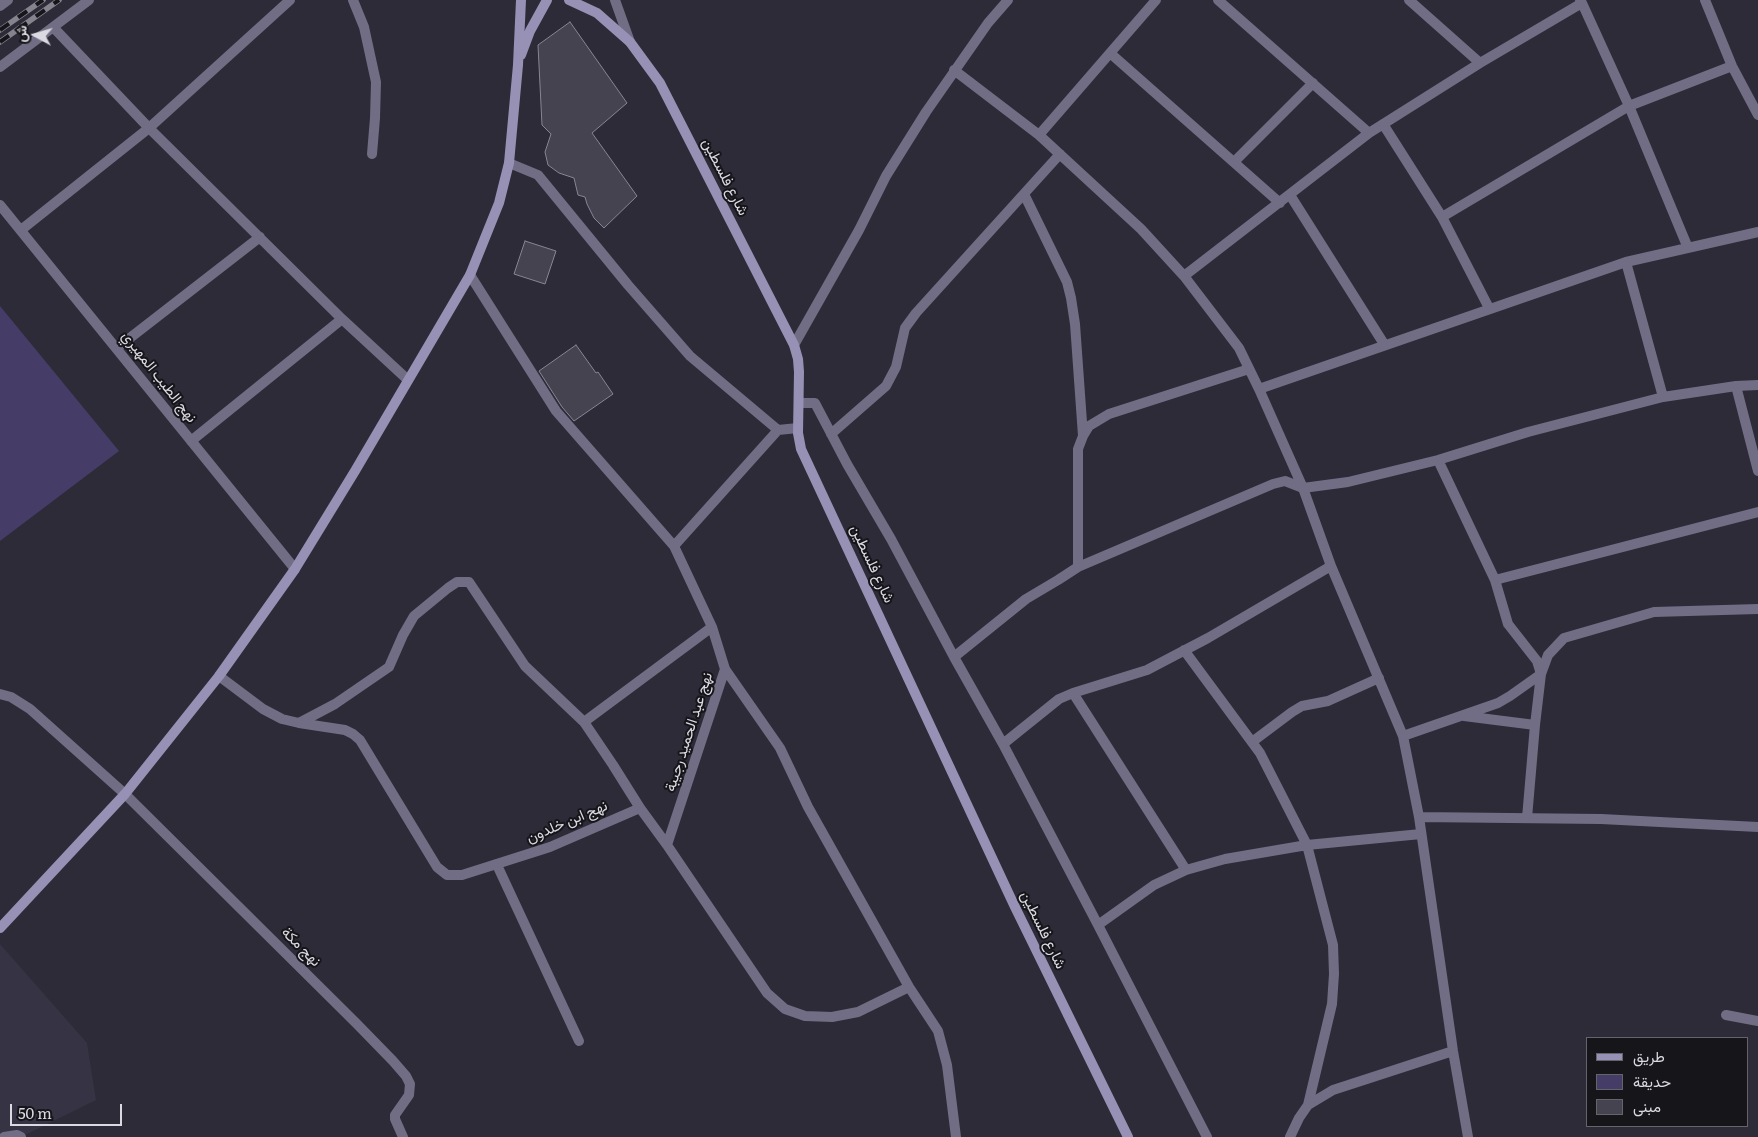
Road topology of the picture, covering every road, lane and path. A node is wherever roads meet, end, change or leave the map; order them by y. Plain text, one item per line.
1 (8, 0) edge
2 (88, 0) edge
3 (290, 0) edge
4 (353, 0) edge
5 (521, 0) edge
6 (547, 0) edge
7 (568, 0) edge
8 (592, 0) edge
9 (615, 0) edge
10 (1008, 0) edge
11 (1156, 0) edge
12 (1218, 0) edge
13 (1409, 0) edge
14 (1705, 0) edge
15 (1581, 2) edge
16 (0, 6) edge
17 (597, 13) junction
18 (53, 27) junction
19 (630, 42) junction
20 (1110, 53) junction
21 (1480, 63) junction
22 (518, 65) junction
23 (1732, 66) junction
24 (0, 67) edge
25 (954, 70) junction
26 (1313, 83) junction
27 (1753, 94) edge
28 (1629, 106) junction
29 (1758, 115) edge
30 (1383, 124) junction
31 (149, 128) junction
32 (1369, 133) junction
33 (1039, 135) junction
34 (372, 154) dead end
35 (1060, 154) junction
36 (1234, 162) junction
37 (509, 163) junction
38 (1024, 194) junction
39 (1290, 195) junction
40 (1280, 203) junction
41 (0, 205) edge
42 (1442, 217) junction
43 (21, 230) junction
44 (1758, 232) edge
45 (260, 237) junction
46 (1688, 248) junction
47 (1626, 262) junction
48 (470, 275) junction
49 (1184, 276) junction
50 (1489, 308) junction
51 (342, 319) junction
52 (1384, 344) junction
53 (794, 345) junction
54 (117, 348) junction
55 (1249, 369) junction
56 (408, 380) junction
57 (1758, 385) edge
58 (1736, 386) junction
59 (1259, 389) junction
60 (1663, 397) junction
61 (799, 403) junction
62 (798, 428) junction
63 (778, 430) junction
64 (831, 434) junction
65 (1083, 436) junction
66 (190, 441) junction
67 (1438, 460) junction
68 (1758, 471) edge
69 (1303, 488) junction
70 (1758, 512) edge
71 (674, 546) junction
72 (1330, 566) junction
73 (1078, 567) junction
74 (295, 569) junction
75 (1495, 580) junction
76 (1758, 609) edge
77 (712, 627) junction
78 (1184, 650) junction
79 (954, 657) junction
80 (725, 669) junction
81 (1541, 674) junction
82 (219, 676) junction
83 (1379, 678) junction
84 (1073, 693) junction
85 (0, 694) edge
86 (1459, 716) junction
87 (584, 722) junction
88 (299, 723) junction
89 (1535, 725) junction
90 (1403, 736) junction
91 (1252, 742) junction
92 (1003, 744) junction
93 (125, 794) junction
94 (640, 808) junction
95 (1419, 816) junction
96 (1527, 818) junction
97 (1758, 827) edge
98 (1421, 834) junction
99 (1307, 845) junction
100 (667, 846) junction
101 (497, 865) junction
102 (1186, 870) junction
103 (1098, 925) junction
104 (0, 928) edge
105 (909, 987) junction
106 (1726, 1015) dead end
107 (1758, 1021) edge
108 (579, 1041) dead end
109 (1453, 1051) junction
110 (1308, 1105) junction
111 (4, 1137) edge
112 (21, 1137) edge
113 (403, 1137) edge
114 (956, 1137) edge
115 (1128, 1137) edge
116 (1206, 1137) edge
117 (1290, 1137) edge
118 (1468, 1137) edge

1 - 16 street
2 - 18 street
3 - 31 street
4 - 34 street
5 - 22 street
6 - 22 street
7 - 17 street
8 - 17 street
9 - 19 street
10 - 25 street
11 - 20 street
12 - 26 street
13 - 21 street
14 - 23 street
15 - 21 street
15 - 28 street
17 - 19 street, شارع فلسطين
18 - 24 street
18 - 31 street
19 - 53 street, شارع فلسطين
20 - 33 street
20 - 36 street
21 - 30 street
22 - 37 street
23 - 27 street
23 - 28 street
25 - 33 street
25 - 53 street
26 - 32 street
26 - 36 street
27 - 29 street
28 - 42 street
28 - 46 street
30 - 32 street
30 - 42 street
31 - 43 street
31 - 45 street
32 - 39 street
33 - 35 street
35 - 38 street
35 - 49 street
36 - 40 street
37 - 48 street
37 - 63 street
38 - 64 street
38 - 65 street
39 - 40 street
39 - 52 street
40 - 49 street
41 - 43 street, نهج الطيب المهيري
42 - 50 street
43 - 54 street, نهج الطيب المهيري
44 - 46 street
45 - 51 street
45 - 54 street
46 - 47 street
47 - 50 street
47 - 60 street
48 - 56 street
48 - 71 street, نهج عبد الحميد رجيبة
49 - 55 street
50 - 52 street
51 - 56 street
51 - 66 street
52 - 59 street
53 - 61 street, شارع فلسطين
54 - 66 street, نهج الطيب المهيري
55 - 59 street
55 - 65 street
56 - 74 street
57 - 58 street
58 - 60 street
58 - 68 street
59 - 69 street
60 - 67 street
61 - 62 street, شارع فلسطين
61 - 64 street
62 - 63 street
62 - 115 street, شارع فلسطين
63 - 71 street
64 - 79 street
65 - 73 street
66 - 74 street, نهج الطيب المهيري
67 - 69 street
67 - 75 street
69 - 72 street
69 - 73 street
70 - 75 street
71 - 77 street, نهج عبد الحميد رجيبة
72 - 78 street
72 - 83 street
73 - 79 street
74 - 82 street
75 - 81 street
76 - 81 street
77 - 80 street, نهج عبد الحميد رجيبة
77 - 87 street
78 - 84 street
78 - 91 street
79 - 92 street
80 - 100 street, نهج عبد الحميد رجيبة
80 - 105 street
81 - 86 street
81 - 89 street
82 - 88 street, نهج ابن خلدون
82 - 93 street
83 - 90 street
83 - 91 street
84 - 92 street
84 - 102 street
85 - 93 street
86 - 89 street
86 - 90 street
87 - 88 street
87 - 94 street
88 - 101 street, نهج ابن خلدون
89 - 96 street
90 - 95 street
91 - 99 street
92 - 103 street
93 - 104 street
93 - 113 street, نهج مكة
94 - 100 street
94 - 101 street, نهج ابن خلدون
95 - 96 street
95 - 98 street
96 - 97 street
98 - 99 street
98 - 109 street
99 - 102 street
99 - 110 street
100 - 105 street
101 - 108 street
102 - 103 street
103 - 116 street
105 - 114 street
106 - 107 street
109 - 110 street
109 - 118 street
110 - 117 street
111 - 112 street

